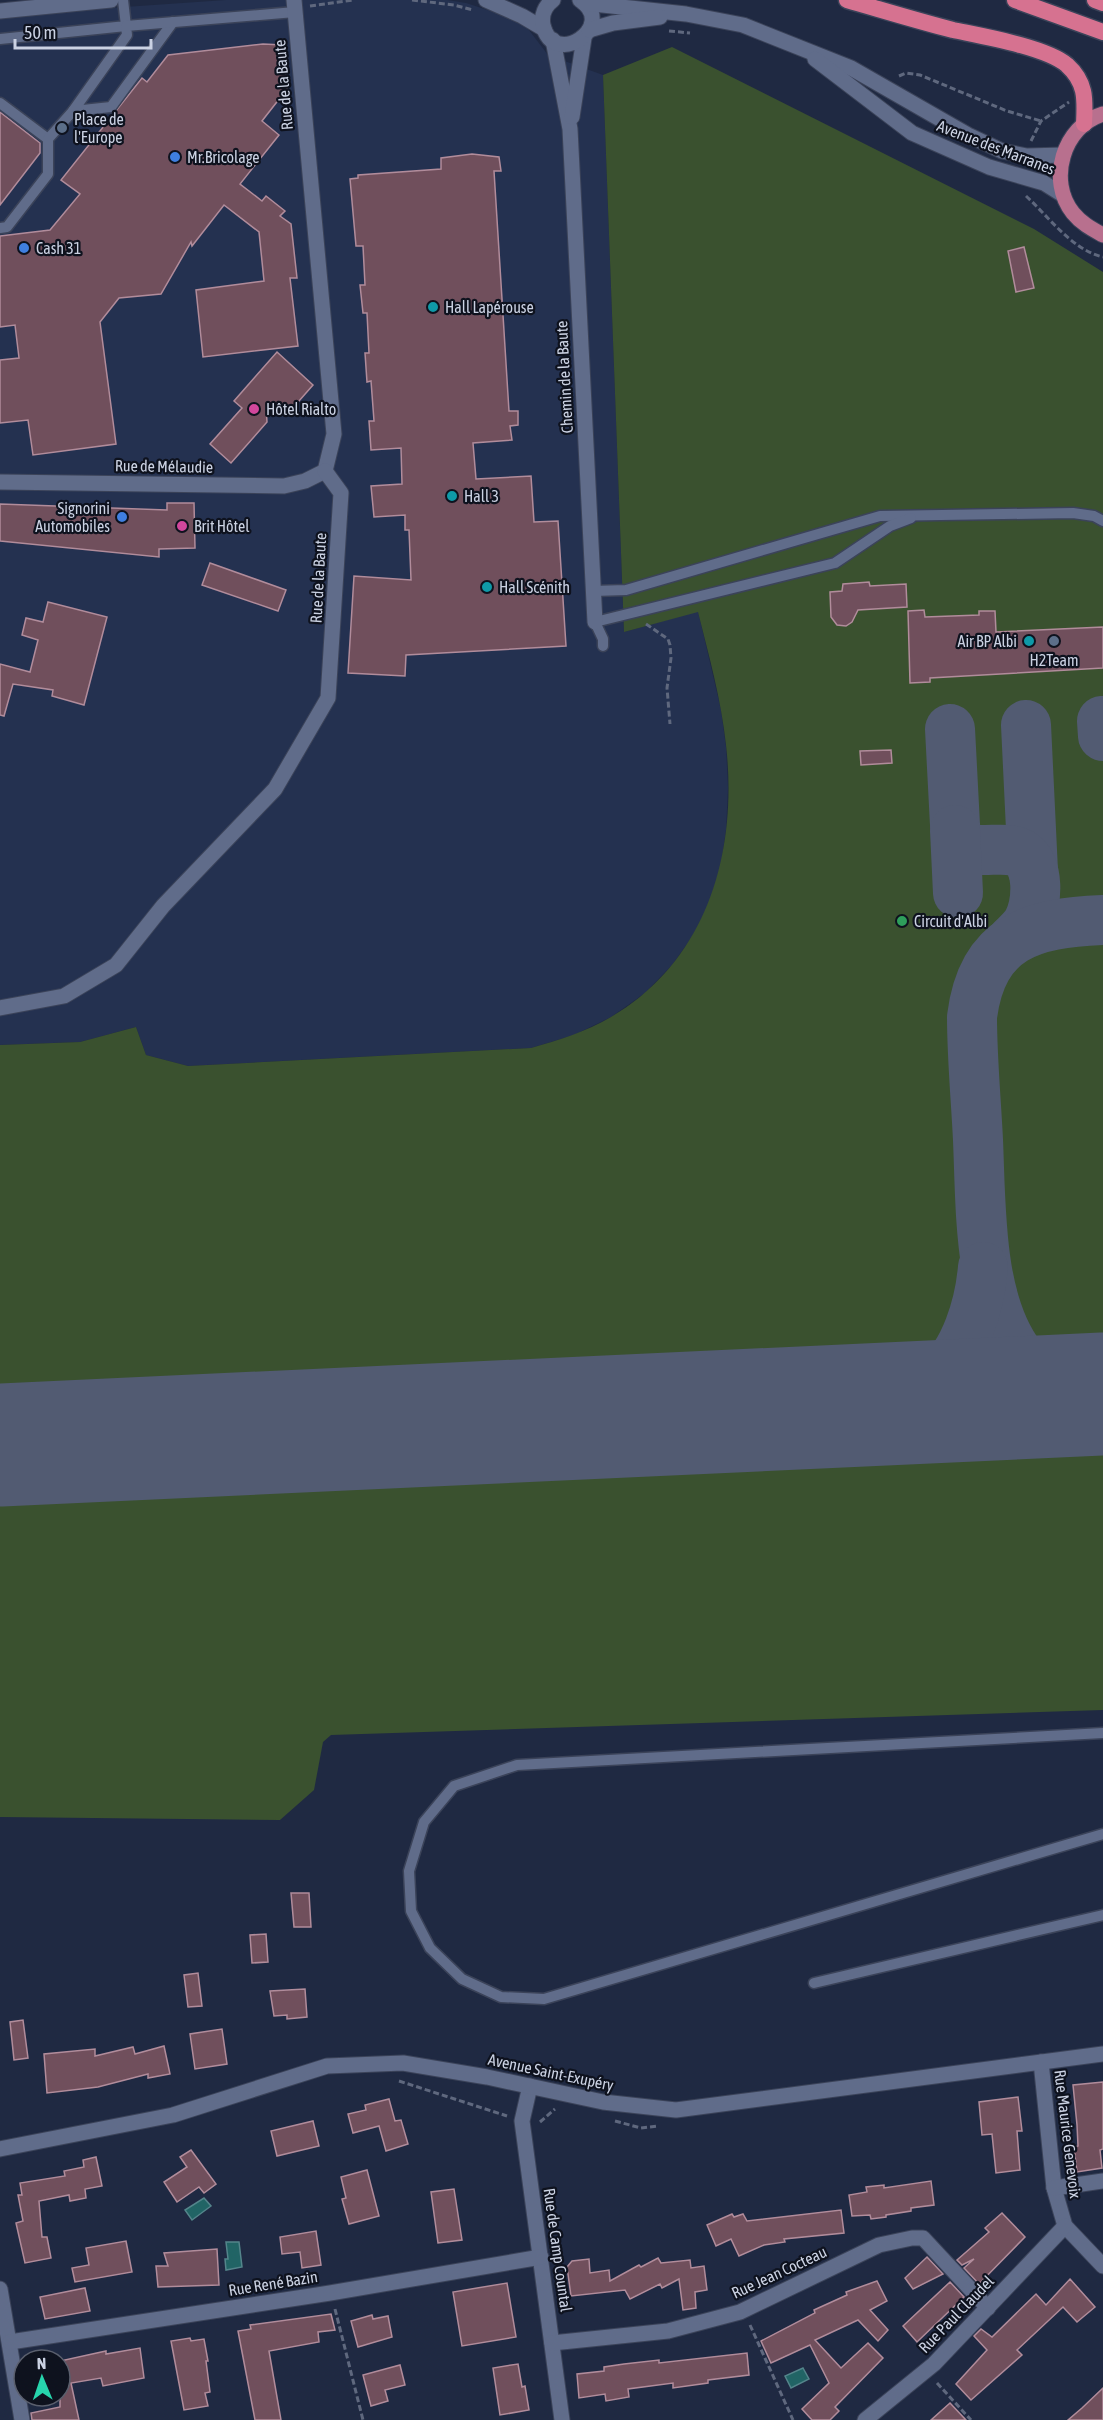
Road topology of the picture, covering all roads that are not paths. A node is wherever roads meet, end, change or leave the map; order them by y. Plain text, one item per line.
1 (111, 0) edge
2 (123, 0) edge
3 (553, 0) edge
4 (847, 0) edge
5 (1014, 0) edge
6 (1095, 0) edge
7 (582, 1) edge
8 (1103, 3) edge
9 (294, 6) edge
10 (481, 6) edge
11 (0, 11) edge
12 (686, 14) junction
13 (173, 22) junction
14 (126, 26) junction
15 (1103, 32) edge
16 (548, 34) junction
17 (586, 34) junction
18 (0, 39) edge
19 (801, 48) junction
20 (0, 103) edge
21 (73, 111) junction
22 (1103, 114) edge
23 (1084, 124) junction
24 (570, 129) junction
25 (48, 140) junction
26 (1063, 154) junction
27 (1063, 195) junction
28 (0, 228) edge
29 (1103, 235) edge
30 (325, 471) junction
31 (0, 483) edge
32 (919, 516) junction
33 (1103, 521) edge
34 (593, 591) junction
35 (594, 622) junction
36 (603, 645) dead end
37 (0, 1008) edge
38 (1103, 1733) edge
39 (1103, 1834) edge
40 (1103, 1915) edge
41 (814, 1983) dead end
42 (1103, 2054) edge
43 (1041, 2062) junction
44 (530, 2086) junction
45 (0, 2149) edge
46 (1103, 2181) edge
47 (1054, 2188) junction
48 (1065, 2226) junction
49 (541, 2257) junction
50 (1103, 2266) edge
51 (0, 2289) edge
52 (988, 2308) junction
53 (10, 2342) junction
54 (552, 2343) junction
55 (22, 2420) edge
56 (562, 2420) edge
57 (865, 2420) edge

1 - 11 street
2 - 14 lane
3 - 16 street
4 - 23 highway
5 - 15 highway
6 - 8 highway
7 - 12 street, Avenue des Marranes
7 - 17 street, Chemin de la Baute
9 - 13 lane
9 - 30 street, Rue de la Baute
10 - 16 street
12 - 17 street, Avenue des Marranes
12 - 19 street, Avenue des Marranes
13 - 14 lane
13 - 21 lane
14 - 18 lane
14 - 21 lane
16 - 17 street, Avenue des Marranes
16 - 24 street, Chemin de la Baute
17 - 24 street, Chemin de la Baute
19 - 26 street, Avenue des Marranes
19 - 27 street, Avenue des Marranes
20 - 25 lane
21 - 25 lane
22 - 23 main road
23 - 26 main road
24 - 34 street, Chemin de la Baute
25 - 28 lane
26 - 27 main road
27 - 29 main road
30 - 31 street, Rue de Mélaudie
30 - 37 street, Rue de la Baute
32 - 33 lane
32 - 34 lane
32 - 35 lane
34 - 35 street, Chemin de la Baute
35 - 36 lane
38 - 39 lane
40 - 41 lane
42 - 43 street, Avenue Saint-Exupéry
43 - 44 street, Avenue Saint-Exupéry
43 - 47 street, Rue Maurice Genevoix
44 - 45 street, Avenue Saint-Exupéry
44 - 49 street, Rue de Camp Countal
46 - 47 street
47 - 48 street, Rue Maurice Genevoix
48 - 50 street, Rue Maurice Genevoix
48 - 52 street, Rue Paul Claudel
49 - 53 street, Rue René Bazin
49 - 54 street, Rue de Camp Countal
51 - 53 street
52 - 54 street, Rue Jean Cocteau
52 - 57 street, Rue Paul Claudel
53 - 55 street
54 - 56 street, Rue de Camp Countal

